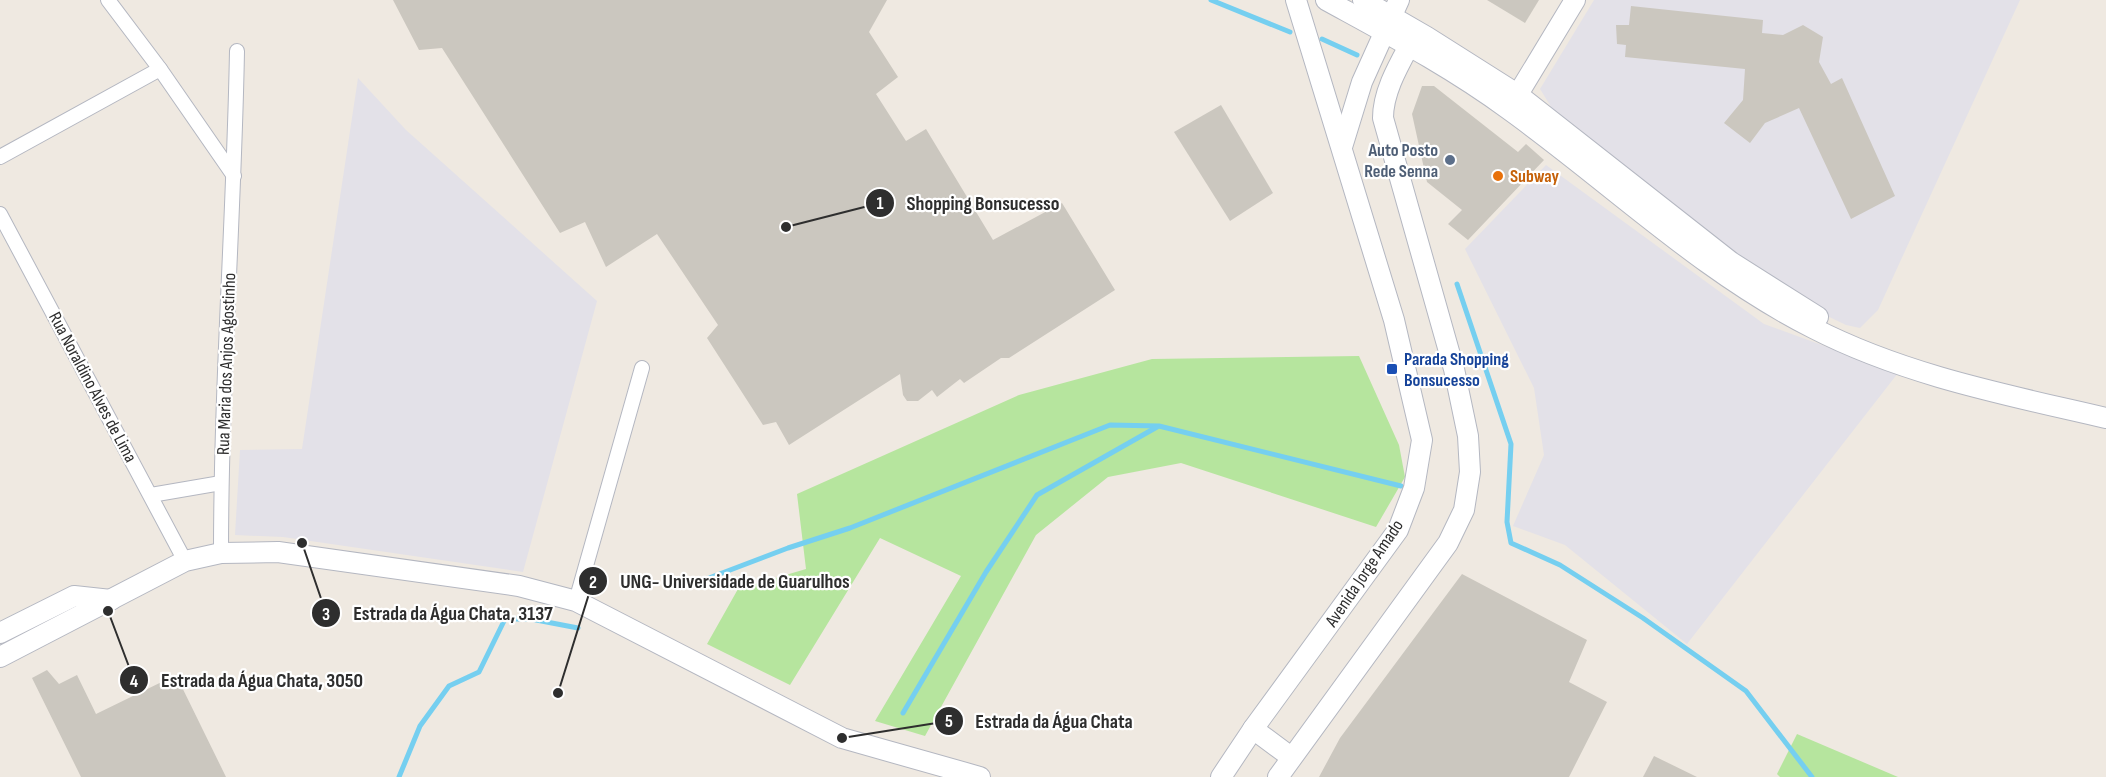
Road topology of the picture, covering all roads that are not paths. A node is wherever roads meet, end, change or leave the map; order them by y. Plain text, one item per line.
1 (108, 0) edge
2 (1296, 0) edge
3 (1326, 0) edge
4 (1364, 0) edge
5 (1575, 0) edge
6 (1391, 16) edge
7 (1409, 46) junction
8 (237, 51) dead end
9 (160, 69) junction
10 (1513, 102) junction
11 (1342, 147) junction
12 (0, 157) edge
13 (234, 176) junction
14 (0, 214) edge
15 (642, 368) dead end
16 (2106, 407) edge
17 (2106, 418) edge
18 (221, 483) junction
19 (151, 495) junction
20 (221, 553) junction
21 (185, 561) junction
22 (111, 600) junction
23 (576, 601) junction
24 (0, 633) edge
25 (0, 657) edge
26 (1253, 729) junction
27 (1292, 757) junction
28 (980, 777) edge
29 (1221, 777) edge
30 (1278, 777) edge

1 - 9 street
2 - 11 street, Avenida Jorge Amado
3 - 6 street
4 - 6 street
5 - 10 street
6 - 7 street
6 - 10 street
6 - 11 street
7 - 10 street
7 - 27 street
8 - 13 street, Rua Maria dos Anjos Agostinho
9 - 12 street
9 - 13 street
10 - 16 street
10 - 17 street
11 - 26 street, Avenida Jorge Amado
13 - 18 street, Rua Maria dos Anjos Agostinho
14 - 19 street, Rua Noraldino Alves de Lima
15 - 23 street
18 - 19 street
18 - 20 street, Rua Maria dos Anjos Agostinho
19 - 21 street, Rua Noraldino Alves de Lima
20 - 21 street
20 - 23 street
21 - 22 street
22 - 24 street
22 - 25 street
23 - 28 street
26 - 27 street
26 - 29 street, Avenida Jorge Amado
27 - 30 street

